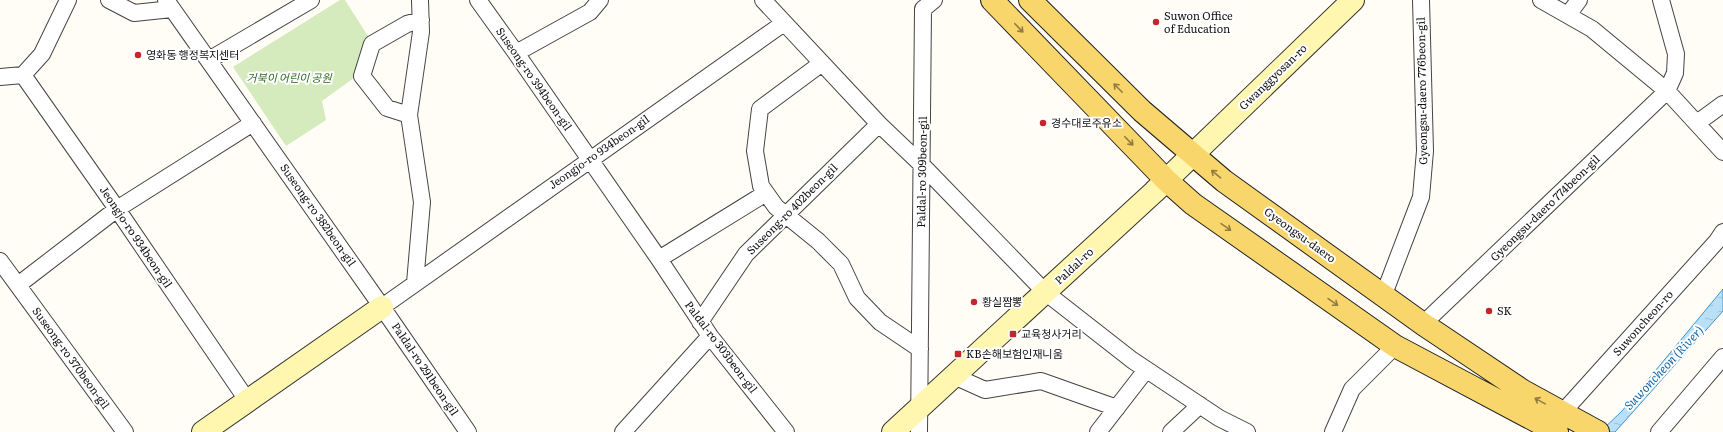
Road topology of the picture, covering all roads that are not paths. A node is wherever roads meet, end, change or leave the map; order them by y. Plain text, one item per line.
1 (68, 0) edge
2 (109, 0) edge
3 (311, 0) edge
4 (420, 0) edge
5 (478, 0) edge
6 (600, 0) edge
7 (764, 0) edge
8 (934, 0) edge
9 (992, 0) edge
10 (1030, 0) edge
11 (1353, 0) edge
12 (1421, 0) edge
13 (1541, 0) edge
14 (1579, 0) edge
15 (1661, 0) edge
16 (169, 5) edge
17 (1568, 15) junction
18 (421, 20) junction
19 (784, 22) junction
20 (516, 53) junction
21 (209, 60) junction
22 (822, 63) junction
23 (23, 75) junction
24 (0, 77) edge
25 (1667, 91) junction
26 (1723, 104) edge
27 (409, 116) junction
28 (253, 123) junction
29 (1697, 123) junction
30 (879, 124) junction
31 (1723, 152) edge
32 (1194, 155) junction
33 (589, 159) junction
34 (922, 165) junction
35 (1166, 180) junction
36 (766, 193) junction
37 (117, 209) junction
38 (786, 215) junction
39 (1723, 232) edge
40 (659, 259) junction
41 (0, 261) edge
42 (415, 283) junction
43 (18, 285) junction
44 (1045, 292) junction
45 (1384, 294) junction
46 (382, 307) junction
47 (700, 322) junction
48 (1423, 324) junction
49 (710, 336) junction
50 (1395, 346) junction
51 (920, 350) junction
52 (1723, 357) edge
53 (1146, 370) junction
54 (954, 376) junction
55 (247, 400) junction
56 (1200, 405) junction
57 (919, 408) junction
58 (1117, 408) junction
59 (1557, 425) edge
60 (125, 432) edge
61 (204, 432) edge
62 (468, 432) edge
63 (623, 432) edge
64 (786, 432) edge
65 (893, 432) edge
66 (919, 432) edge
67 (1098, 432) edge
68 (1171, 432) edge
69 (1247, 432) edge
70 (1333, 432) edge
71 (1598, 432) edge
72 (1659, 432) edge

1 - 23 street
2 - 16 street, Suseong-ro 382beon-gil
3 - 21 street
4 - 18 street
5 - 20 street, Suseong-ro 394beon-gil
6 - 20 street
7 - 19 street
8 - 34 street, Paldal-ro 309beon-gil
9 -> 35 main road, Gyeongsu-daero
32 -> 10 main road, Gyeongsu-daero
11 - 32 main road, Gwanggyosan-ro
12 - 45 street, Gyeongsu-daero 776beon-gil
13 - 17 street
14 - 17 street
15 - 25 street
16 - 21 street, Suseong-ro 382beon-gil
17 - 25 street
18 - 27 street
18 - 27 street
19 - 22 street
19 - 33 street, Jeongjo-ro 934beon-gil
20 - 33 street, Suseong-ro 394beon-gil
21 - 28 street, Suseong-ro 382beon-gil
22 - 30 street
22 - 36 street
23 - 24 street
23 - 37 street, Jeongjo-ro 934beon-gil
25 - 29 street
25 - 48 street, Gyeongsu-daero 774beon-gil
26 - 29 street
27 - 42 street
28 - 37 street
28 - 46 street, Suseong-ro 382beon-gil
29 - 31 street
30 - 34 street
30 - 38 street, Suseong-ro 402beon-gil
32 - 35 main road, Paldal-ro
45 -> 32 main road, Gyeongsu-daero
33 - 40 street, Paldal-ro 303beon-gil
33 - 42 street, Jeongjo-ro 934beon-gil
34 - 44 street
34 - 51 street, Paldal-ro 309beon-gil
35 - 44 main road, Paldal-ro
35 -> 50 main road, Gyeongsu-daero
36 - 38 street
36 - 40 street
37 - 43 street
37 - 55 street, Jeongjo-ro 934beon-gil
38 - 47 street, Suseong-ro 402beon-gil
38 - 51 street
39 - 59 street, Suwoncheon-ro
40 - 47 street, Paldal-ro 303beon-gil
41 - 43 street, Suseong-ro 370beon-gil
42 - 46 street, Jeongjo-ro 934beon-gil
43 - 60 street, Suseong-ro 370beon-gil
44 - 53 street
44 - 54 main road, Paldal-ro
45 - 48 main road, Gyeongsu-daero
46 - 55 main road, Jeongjo-ro 934beon-gil
46 - 62 street, Paldal-ro 291beon-gil
47 - 49 street, Paldal-ro 303beon-gil
59 -> 48 main road, Gyeongsu-daero
49 - 63 street
49 - 64 street, Paldal-ro 303beon-gil
50 - 59 main road, Gyeongsu-daero
50 - 70 street
51 - 57 street, Paldal-ro 309beon-gil
52 - 72 street
53 - 56 street
53 - 58 street
54 - 57 main road, Paldal-ro
54 - 58 street
55 - 61 main road, Jeongjo-ro 934beon-gil
56 - 68 street
56 - 69 street
57 - 65 main road, Paldal-ro
57 - 66 street, Paldal-ro 309beon-gil
58 - 67 street
59 - 71 main road, Gyeongsu-daero

